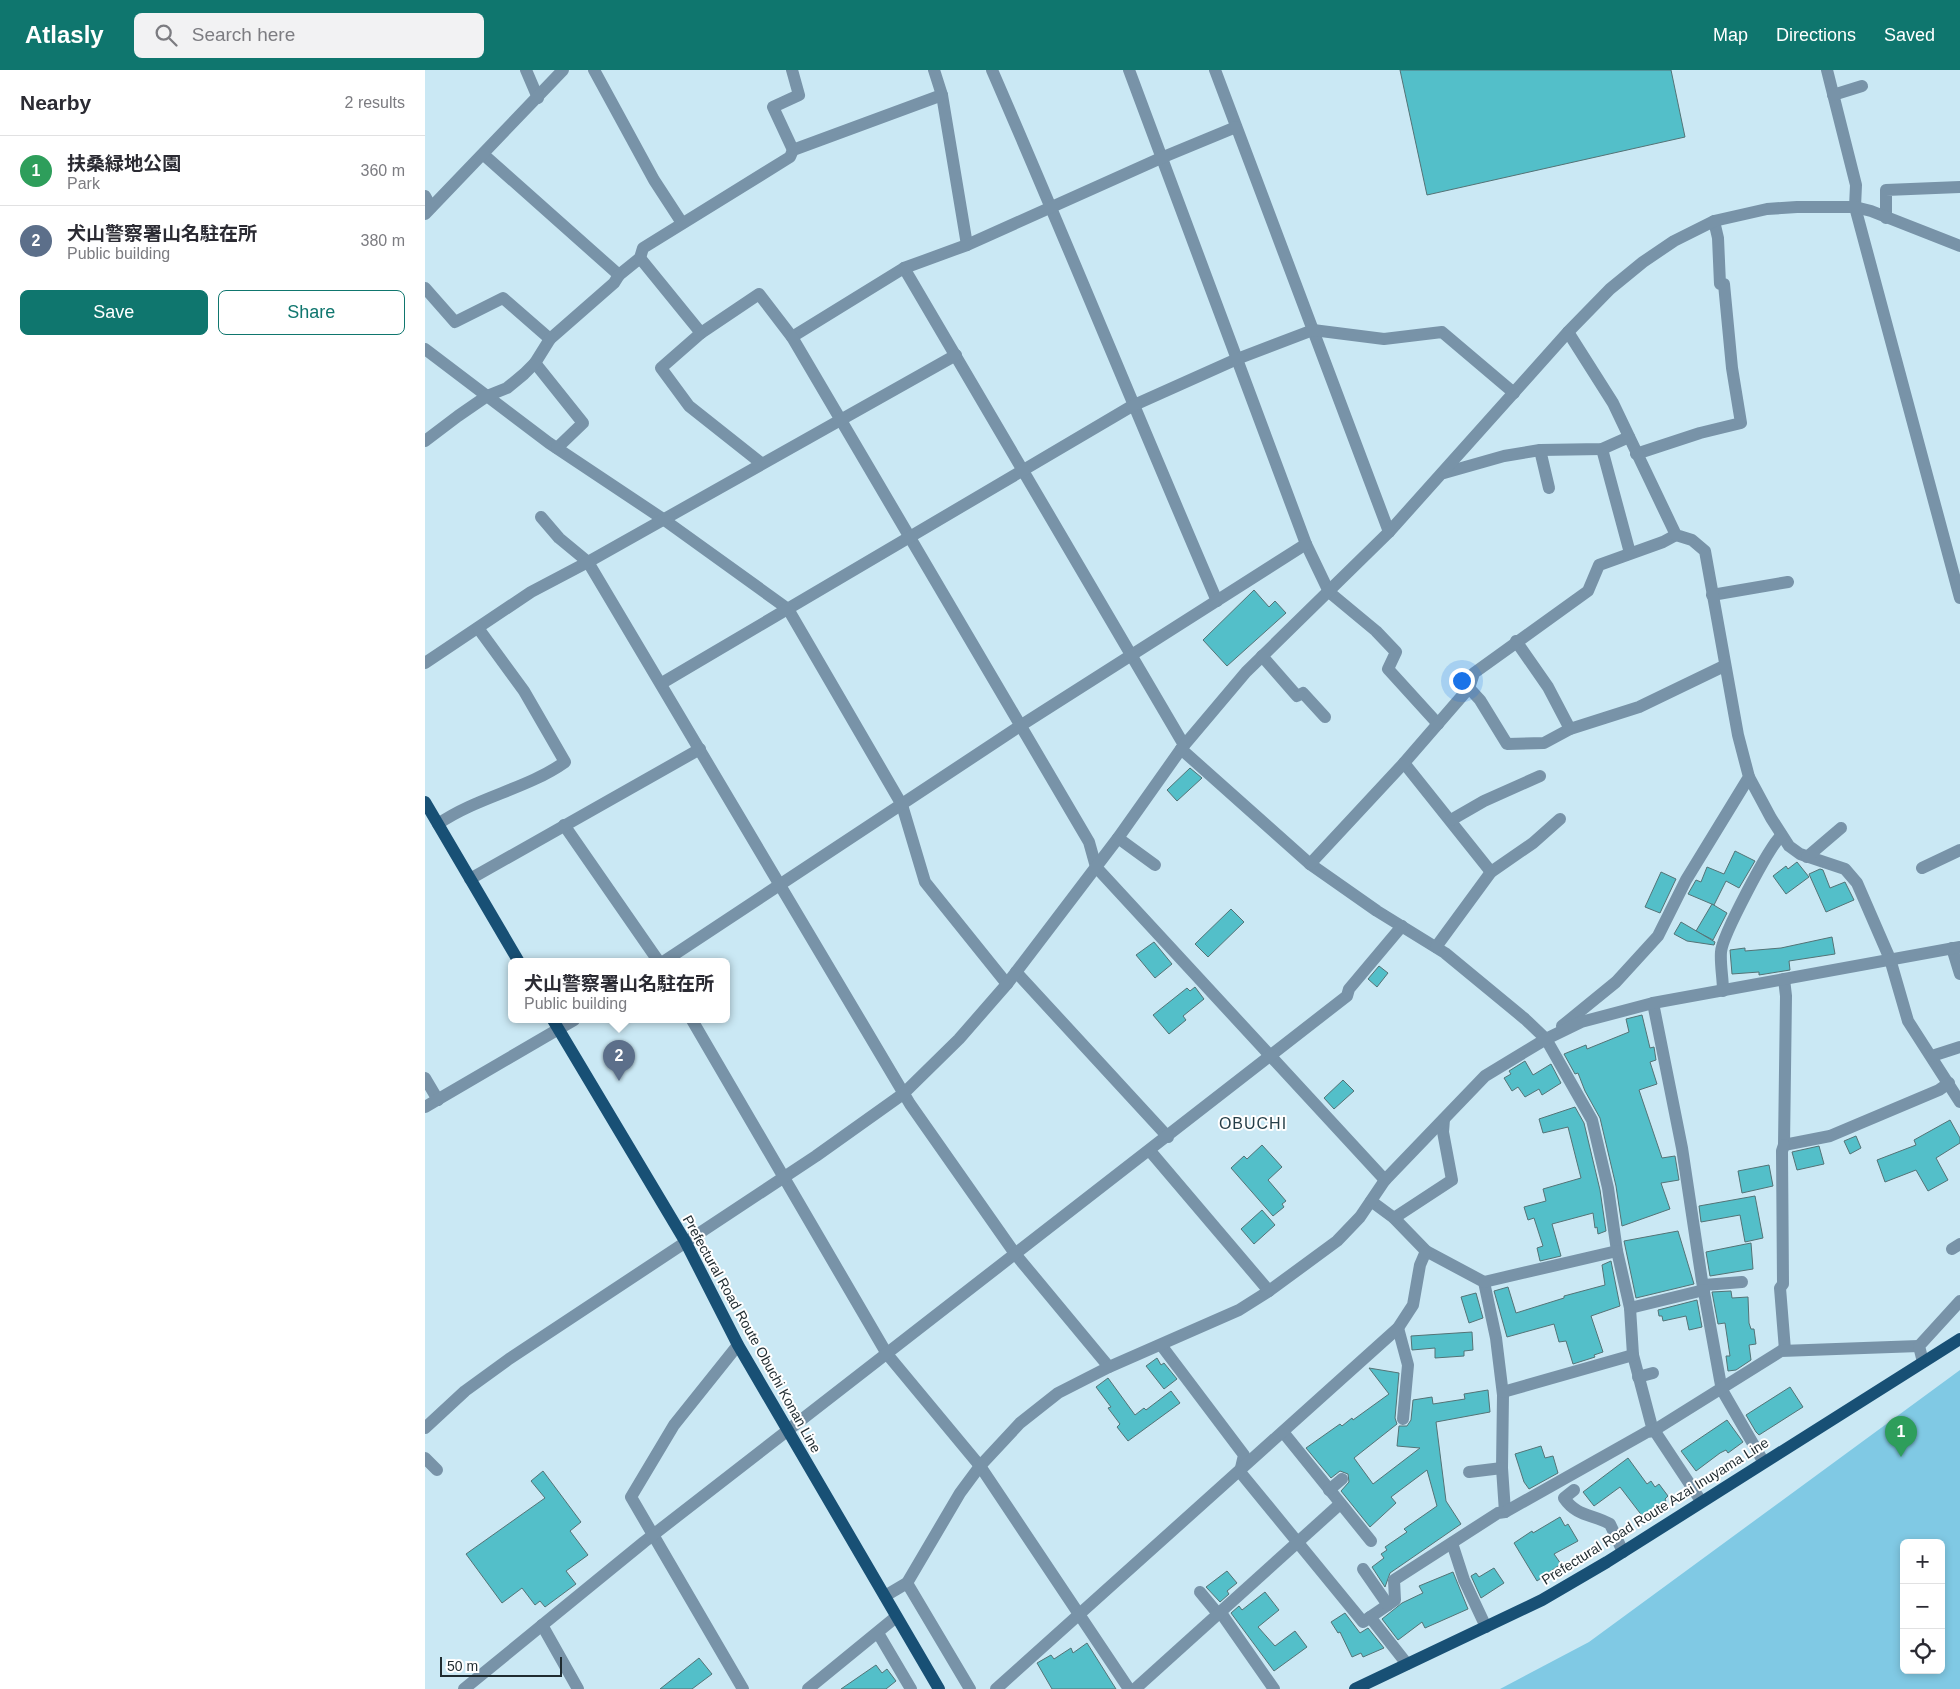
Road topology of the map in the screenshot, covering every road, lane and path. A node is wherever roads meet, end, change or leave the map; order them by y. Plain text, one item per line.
1 (526, 70) edge
2 (563, 70) edge
3 (594, 70) edge
4 (792, 70) edge
5 (934, 70) edge
6 (992, 70) edge
7 (1129, 70) edge
8 (1215, 70) edge
9 (1827, 70) edge
10 (1862, 86) dead end
11 (942, 95) junction
12 (1833, 95) junction
13 (538, 98) junction
14 (1236, 127) junction
15 (793, 150) junction
16 (484, 154) junction
17 (1161, 158) junction
18 (1960, 187) edge
19 (427, 206) edge
20 (1855, 207) junction
21 (1052, 208) junction
22 (1886, 218) junction
23 (1714, 221) junction
24 (682, 223) junction
25 (967, 245) junction
26 (1960, 246) edge
27 (640, 258) junction
28 (904, 268) junction
29 (619, 275) junction
30 (425, 288) edge
31 (1313, 330) junction
32 (701, 332) junction
33 (1567, 332) junction
34 (792, 337) junction
35 (550, 338) junction
36 (425, 349) edge
37 (956, 355) junction
38 (1237, 359) junction
39 (535, 363) junction
40 (1514, 393) junction
41 (487, 396) junction
42 (1132, 406) junction
43 (841, 419) junction
44 (1629, 437) junction
45 (425, 441) edge
46 (557, 448) junction
47 (1602, 449) junction
48 (1539, 450) junction
49 (1636, 454) junction
50 (761, 463) junction
51 (1024, 471) junction
52 (1444, 472) junction
53 (1549, 488) dead end
54 (541, 518) dead end
55 (663, 518) junction
56 (1389, 532) junction
57 (1677, 535) junction
58 (909, 536) junction
59 (1306, 544) junction
60 (1630, 553) junction
61 (588, 562) junction
62 (1788, 582) dead end
63 (1329, 592) junction
64 (1713, 595) junction
65 (1960, 598) edge
66 (1217, 601) junction
67 (788, 609) junction
68 (478, 628) junction
69 (1516, 642) junction
70 (1132, 656) junction
71 (1262, 656) junction
72 (425, 663) edge
73 (1724, 666) junction
74 (662, 683) junction
75 (1469, 688) junction
76 (1325, 717) dead end
77 (1438, 724) junction
78 (1020, 726) junction
79 (1570, 729) junction
80 (1183, 747) junction
81 (700, 749) junction
82 (1404, 763) junction
83 (1540, 776) dead end
84 (1749, 777) junction
85 (425, 802) edge
86 (902, 805) junction
87 (1559, 819) dead end
88 (1451, 820) junction
89 (438, 824) junction
90 (564, 825) junction
91 (1841, 828) dead end
92 (1781, 836) junction
93 (1118, 838) junction
94 (1960, 850) edge
95 (1807, 856) junction
96 (1310, 864) junction
97 (1155, 865) dead end
98 (1096, 866) junction
99 (1922, 868) dead end
100 (1491, 872) junction
101 (470, 879) junction
102 (780, 886) junction
103 (1402, 926) junction
104 (1436, 947) junction
105 (1956, 947) edge
106 (517, 958) edge
107 (658, 958) edge
108 (667, 958) edge
109 (1890, 960) junction
110 (1016, 972) junction
111 (1960, 974) edge
112 (1784, 979) junction
113 (1007, 984) junction
114 (1723, 991) junction
115 (1653, 1003) junction
116 (694, 1023) edge
117 (556, 1025) edge
118 (1546, 1039) junction
119 (1960, 1047) edge
120 (1270, 1055) junction
121 (1932, 1056) junction
122 (425, 1078) edge
123 (1949, 1083) junction
124 (903, 1094) junction
125 (438, 1100) junction
126 (1960, 1102) edge
127 (425, 1108) edge
128 (1444, 1119) junction
129 (1168, 1137) junction
130 (1784, 1145) junction
131 (1150, 1151) junction
132 (783, 1178) junction
133 (1385, 1180) junction
134 (1371, 1201) junction
135 (1394, 1218) junction
136 (685, 1241) junction
137 (1426, 1251) junction
138 (1617, 1251) junction
139 (1016, 1255) junction
140 (1484, 1282) junction
141 (1742, 1282) dead end
142 (1704, 1288) junction
143 (1269, 1291) junction
144 (1960, 1301) edge
145 (1630, 1308) junction
146 (1398, 1328) junction
147 (1960, 1339) edge
148 (1161, 1344) junction
149 (738, 1345) junction
150 (1919, 1346) junction
151 (1785, 1350) junction
152 (887, 1354) junction
153 (1633, 1355) junction
154 (1923, 1362) junction
155 (1109, 1368) junction
156 (1653, 1373) dead end
157 (1638, 1377) junction
158 (1722, 1390) junction
159 (1503, 1392) junction
160 (1403, 1419) dead end
161 (425, 1428) edge
162 (1653, 1431) junction
163 (788, 1432) junction
164 (1283, 1432) junction
165 (425, 1458) edge
166 (1763, 1461) junction
167 (980, 1466) junction
168 (1502, 1468) junction
169 (437, 1470) dead end
170 (1240, 1472) junction
171 (1469, 1472) dead end
172 (1342, 1479) dead end
173 (1329, 1490) junction
174 (1574, 1490) dead end
175 (1701, 1501) junction
176 (1340, 1504) junction
177 (1505, 1512) junction
178 (653, 1536) junction
179 (1371, 1541) dead end
180 (1298, 1542) junction
181 (1452, 1543) junction
182 (1623, 1552) junction
183 (1363, 1569) dead end
184 (907, 1583) junction
185 (1200, 1592) dead end
186 (885, 1596) junction
187 (1388, 1605) junction
188 (1079, 1614) junction
189 (1220, 1614) junction
190 (897, 1617) junction
191 (1370, 1617) junction
192 (542, 1625) junction
193 (1486, 1627) junction
194 (877, 1633) junction
195 (1407, 1664) junction
196 (464, 1689) edge
197 (578, 1689) edge
198 (743, 1689) edge
199 (808, 1689) edge
200 (911, 1689) edge
201 (939, 1689) edge
202 (970, 1689) edge
203 (997, 1689) edge
204 (1129, 1689) edge
205 (1135, 1689) edge
206 (1274, 1689) edge
207 (1355, 1689) edge

1 - 13 street
2 - 13 street
3 - 24 street
4 - 15 street
5 - 11 street
6 - 21 street
7 - 17 street
8 - 14 street
9 - 12 street
10 - 12 street
11 - 15 street
11 - 25 street
12 - 20 street
13 - 16 street
14 - 17 street
14 - 31 street
15 - 24 street
16 - 19 street
16 - 29 street
17 - 21 street
17 - 38 street
18 - 22 street
20 - 22 street
20 - 23 street
20 - 65 street
21 - 25 street
21 - 42 street
22 - 26 street
23 - 33 street
23 - 49 street
24 - 27 street
25 - 28 street
27 - 29 street
27 - 32 street
28 - 34 street
28 - 37 street
29 - 35 street
30 - 35 street
31 - 38 street
31 - 40 street
31 - 56 street
32 - 34 street
32 - 50 street
33 - 40 street
33 - 44 street
34 - 43 street
35 - 39 street
36 - 41 street
37 - 43 street
37 - 51 street
38 - 42 street
38 - 59 street
39 - 41 street
39 - 46 street
40 - 52 street
41 - 45 street
41 - 46 street
42 - 51 street
42 - 66 street
43 - 50 street
43 - 58 street
44 - 47 street
44 - 49 street
46 - 55 street
47 - 48 street
47 - 60 street
48 - 52 street
48 - 53 street
49 - 57 street
50 - 55 street
51 - 58 street
51 - 70 street
52 - 56 street
54 - 61 street
55 - 61 street
55 - 67 street
56 - 63 street
57 - 60 street
57 - 64 street
58 - 67 street
58 - 78 street
59 - 63 street
59 - 66 street
60 - 69 street
61 - 68 street
61 - 74 street
62 - 64 street
63 - 71 street
63 - 77 street
64 - 73 street
66 - 70 street
67 - 74 street
67 - 86 street
68 - 72 street
68 - 89 street
69 - 75 street
69 - 79 street
70 - 78 street
70 - 80 street
71 - 76 street
71 - 80 street
73 - 79 street
73 - 84 street
74 - 81 street
75 - 77 street
75 - 79 street
77 - 82 street
78 - 86 street
78 - 98 street
80 - 93 street
80 - 96 street
81 - 90 street
81 - 102 street
82 - 88 street
82 - 96 street
83 - 88 street
84 - 92 street
84 - 118 street
85 - 89 main road
86 - 102 street
86 - 113 street
87 - 100 street
88 - 100 street
89 - 101 main road
90 - 101 street
90 - 107 street
91 - 95 street
92 - 95 street
92 - 114 street
93 - 97 street
93 - 98 street
94 - 99 street
95 - 109 street
96 - 103 street
98 - 110 street
98 - 120 street
100 - 104 street
101 - 106 main road
102 - 108 street
102 - 124 street
103 - 104 street
103 - 120 street
104 - 118 street
105 - 109 street
105 - 111 street
109 - 112 street
109 - 121 street
110 - 113 street
110 - 129 street
112 - 114 street
112 - 130 street
113 - 124 street
114 - 115 street
115 - 118 street
115 - 142 street
116 - 132 street
117 - 125 street
117 - 136 main road, Prefectural Road Route Obuchi Konan Line
118 - 128 street
118 - 138 street
119 - 121 street
120 - 129 street
120 - 133 street
121 - 123 street
122 - 125 street
123 - 126 street
123 - 130 street
124 - 132 street
124 - 139 street
125 - 127 street
128 - 133 street
128 - 135 street
129 - 131 street
130 - 151 street
131 - 139 street
131 - 143 street
132 - 136 street
132 - 152 street
133 - 134 street
134 - 135 street
134 - 143 street
135 - 137 street
136 - 149 main road, Prefectural Road Route Obuchi Konan Line
136 - 161 street
137 - 140 street
137 - 146 street
138 - 140 street
138 - 145 street
139 - 152 street
139 - 155 street
140 - 159 street
141 - 142 street
142 - 145 street
142 - 158 street
143 - 148 street
144 - 150 street
145 - 153 street
146 - 160 street
146 - 164 street
147 - 154 main road, Prefectural Road Route Azai Inuyama Line
148 - 155 street
148 - 170 street
149 - 163 main road, Prefectural Road Route Obuchi Konan Line
149 - 178 street
150 - 151 street
150 - 154 street
151 - 158 street
152 - 163 street
152 - 167 street
153 - 157 street
153 - 159 street
154 - 166 main road, Prefectural Road Route Azai Inuyama Line
155 - 167 street
156 - 157 street
157 - 162 street
158 - 162 street
158 - 166 street
159 - 168 street
162 - 175 street
162 - 177 street
163 - 178 street
163 - 186 main road, Prefectural Road Route Obuchi Konan Line
164 - 170 street
164 - 173 street
165 - 169 street
166 - 175 main road, Prefectural Road Route Azai Inuyama Line
167 - 184 street
167 - 188 street
168 - 171 street
168 - 177 street
170 - 180 street
170 - 188 street
172 - 173 street
173 - 176 street
174 - 182 street
175 - 182 main road, Prefectural Road Route Azai Inuyama Line
176 - 179 street
176 - 180 street
177 - 181 street
178 - 192 street
178 - 198 street
180 - 189 street
180 - 191 street
181 - 187 street
181 - 193 street
182 - 193 main road, Prefectural Road Route Azai Inuyama Line
183 - 187 street
184 - 186 street
184 - 202 street
185 - 189 street
186 - 190 main road, Prefectural Road Route Obuchi Konan Line
187 - 191 street
188 - 203 street
188 - 204 street
189 - 205 street
189 - 206 street
190 - 194 street
190 - 201 main road, Prefectural Road Route Obuchi Konan Line
191 - 195 street
192 - 196 street
192 - 197 street
193 - 195 main road, Prefectural Road Route Azai Inuyama Line
194 - 199 street
194 - 200 street
195 - 207 main road, Prefectural Road Route Azai Inuyama Line

